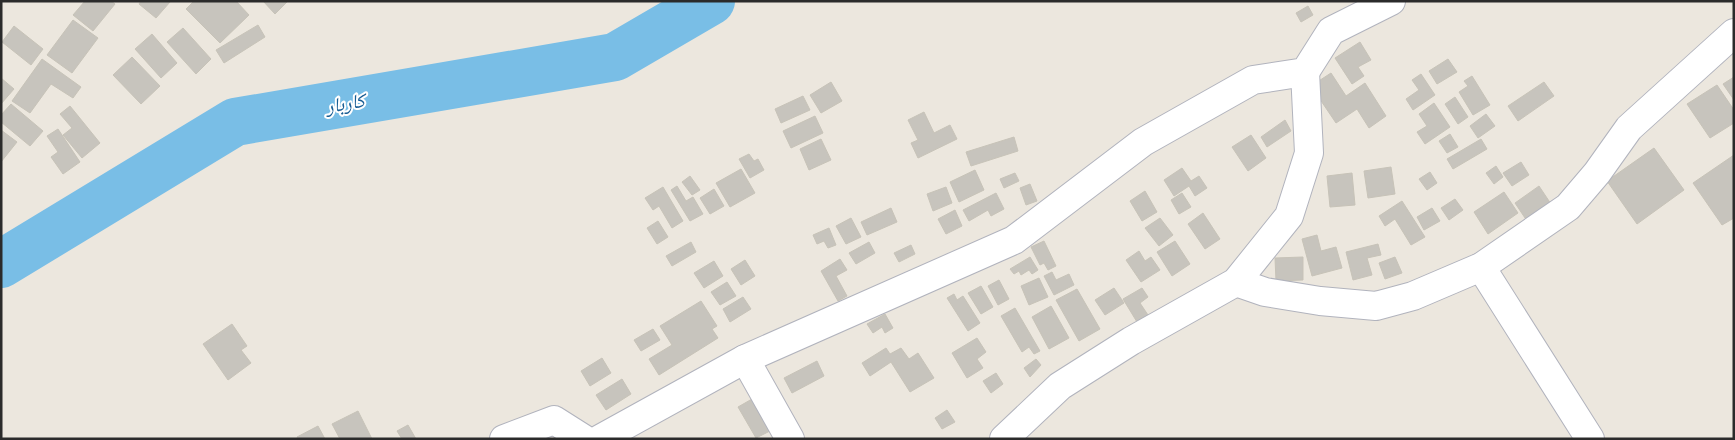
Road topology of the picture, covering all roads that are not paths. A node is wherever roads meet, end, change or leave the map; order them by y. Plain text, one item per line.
1 (1390, 1) edge
2 (1734, 33) edge
3 (1305, 72) junction
4 (1481, 267) junction
5 (1236, 282) junction
6 (745, 359) junction
7 (504, 439) edge
8 (584, 439) edge
9 (600, 439) edge
10 (790, 439) edge
11 (1004, 439) edge
12 (1590, 439) edge

1 - 3 street
2 - 4 street
3 - 5 street
3 - 6 street
4 - 5 street
4 - 12 street
5 - 11 street
6 - 9 street
6 - 10 street
7 - 8 street

